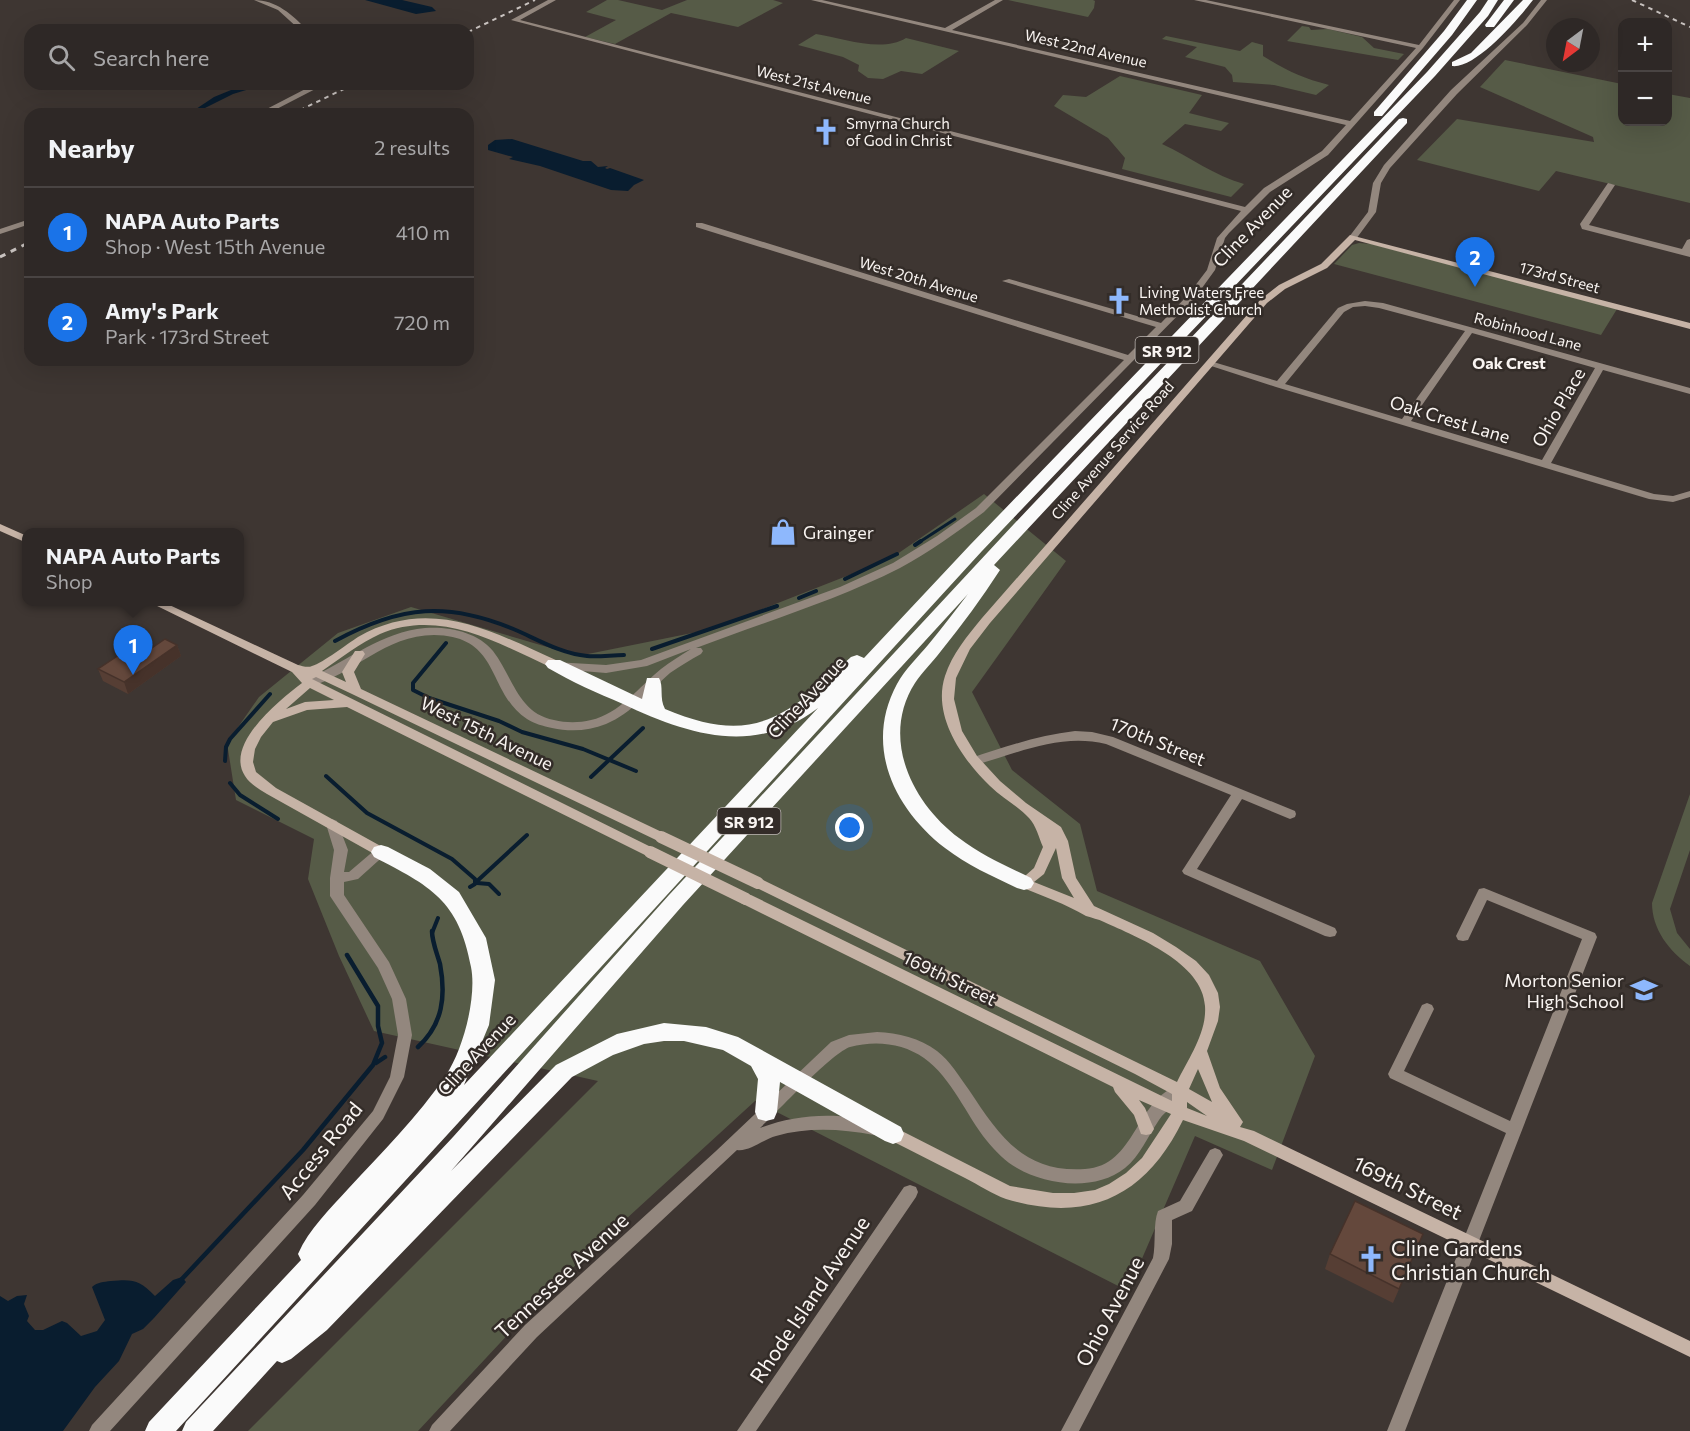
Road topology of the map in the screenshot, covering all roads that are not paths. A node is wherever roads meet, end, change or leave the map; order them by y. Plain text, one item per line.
1 (257, 0) edge
2 (553, 0) edge
3 (814, 0) edge
4 (1000, 0) edge
5 (1197, 0) edge
6 (1457, 0) edge
7 (1472, 0) edge
8 (1493, 0) edge
9 (1509, 0) edge
10 (1528, 0) edge
11 (1544, 0) edge
12 (297, 24) edge
13 (946, 30) junction
14 (1421, 47) junction
15 (1456, 64) junction
16 (309, 90) edge
17 (273, 108) edge
18 (1352, 124) junction
19 (1357, 151) junction
20 (1611, 185) dead end
21 (1247, 210) junction
22 (24, 223) edge
23 (699, 225) dead end
24 (0, 232) edge
25 (1353, 237) junction
26 (1690, 242) edge
27 (1687, 253) edge
28 (1006, 281) dead end
29 (1163, 326) junction
30 (1690, 326) edge
31 (1470, 330) junction
32 (1131, 359) junction
33 (1210, 364) junction
34 (1600, 366) junction
35 (1279, 385) junction
36 (1690, 391) edge
37 (1405, 422) junction
38 (1545, 464) junction
39 (1686, 496) edge
40 (0, 527) edge
41 (1020, 527) junction
42 (22, 538) edge
43 (976, 548) junction
44 (163, 606) edge
45 (724, 636) junction
46 (359, 654) junction
47 (554, 664) junction
48 (311, 677) junction
49 (326, 677) junction
50 (653, 682) junction
51 (353, 697) junction
52 (631, 701) junction
53 (658, 714) junction
54 (267, 721) junction
55 (975, 761) junction
56 (1239, 793) junction
57 (1290, 814) dead end
58 (1036, 817) junction
59 (333, 824) junction
60 (661, 837) joint
61 (381, 852) junction
62 (650, 852) joint
63 (336, 878) junction
64 (1024, 883) junction
65 (1091, 912) junction
66 (1330, 932) dead end
67 (1463, 936) dead end
68 (1427, 1009) dead end
69 (1201, 1053) junction
70 (757, 1056) junction
71 (800, 1080) junction
72 (1113, 1080) junction
73 (1179, 1091) junction
74 (1162, 1104) junction
75 (766, 1112) junction
76 (1179, 1112) junction
77 (1146, 1129) junction
78 (1515, 1130) junction
79 (1242, 1133) junction
80 (893, 1134) junction
81 (1215, 1155) dead end
82 (721, 1156) junction
83 (910, 1192) dead end
84 (1470, 1241) junction
85 (269, 1312) junction
86 (1690, 1349) edge
87 (240, 1383) junction
88 (98, 1431) edge
89 (158, 1431) edge
90 (195, 1431) edge
91 (438, 1431) edge
92 (746, 1431) edge
93 (1070, 1431) edge
94 (1396, 1431) edge

1 - 12 street
2 - 21 street, West 21st Avenue
3 - 13 street, West 22nd Avenue
4 - 13 street
5 - 14 street
6 - 14 street, Cline Avenue
7 - 19 highway
8 - 19 highway, Cline Avenue / SR 912
9 - 15 highway, Cline Avenue / SR 912
10 - 15 highway
11 - 25 street, Cline Avenue Service Road
13 - 18 street, West 22nd Avenue
14 - 18 street, Cline Avenue
15 - 41 highway, Cline Avenue / SR 912
16 - 17 street
18 - 21 street, Cline Avenue
19 - 43 highway, Cline Avenue / SR 912
20 - 27 street
21 - 29 street, Cline Avenue
22 - 24 street
23 - 32 street, West 20th Avenue
25 - 30 main road, 173rd Street
25 - 33 main road, Cline Avenue Service Road
26 - 27 street
28 - 29 street
29 - 32 street, Cline Avenue
31 - 34 street, Robinhood Lane
31 - 35 street, Robinhood Lane
31 - 37 street
32 - 45 street, Cline Avenue
33 - 35 street, Oak Crest Lane
33 - 55 main road, Cline Avenue Service Road
34 - 36 street, Robinhood Lane
34 - 38 street, Ohio Place
35 - 37 street, Oak Crest Lane
37 - 38 street, Oak Crest Lane
38 - 39 street, Oak Crest Lane
40 - 42 main road
41 - 64 highway
41 - 87 highway, Cline Avenue / SR 912
43 - 53 highway
43 - 85 highway, Cline Avenue / SR 912
44 - 48 main road, West 15th Avenue
45 - 47 street, Cline Avenue
45 - 50 street, Cline Avenue
46 - 49 street, Cline Avenue
46 - 51 main road
46 - 52 street, Cline Avenue
47 - 48 main road, Cline Avenue
47 - 52 highway
48 - 49 main road, West 15th Avenue
48 - 51 main road, West 15th Avenue
48 - 54 main road
49 - 51 main road, West 15th Avenue
50 - 52 street, Cline Avenue
50 - 53 highway
51 - 54 main road
51 - 60 main road, West 15th Avenue
51 - 62 main road, West 15th Avenue
52 - 53 highway
54 - 59 main road
55 - 56 street, 170th Street
55 - 58 main road, Cline Avenue Service Road
56 - 57 street, 170th Street
56 - 66 street
58 - 64 main road, Cline Avenue Service Road
58 - 65 main road, Cline Avenue Service Road
59 - 61 main road
59 - 63 street
60 - 73 main road, 169th Street, bridge
61 - 63 street
61 - 85 highway
62 - 72 main road, 169th Street, bridge
63 - 88 street, Access Road
64 - 65 main road
65 - 69 main road
67 - 78 street
68 - 78 street
69 - 73 main road
69 - 79 main road
70 - 71 highway
70 - 75 highway
70 - 87 highway
71 - 75 street, Tennessee Avenue
71 - 77 street, Tennessee Avenue
71 - 80 highway
72 - 74 main road, 169th Street
72 - 77 main road
73 - 74 street, Tennessee Avenue
73 - 76 main road
73 - 79 main road, 169th Street
74 - 76 main road, 169th Street
74 - 77 street, Tennessee Avenue
75 - 82 street, Tennessee Avenue
76 - 79 main road, 169th Street
76 - 80 main road, Tennessee Avenue
78 - 84 street
79 - 84 main road, 169th Street
80 - 82 street, Tennessee Avenue
81 - 93 street, Ohio Avenue
82 - 91 street, Tennessee Avenue
83 - 92 street, Rhode Island Avenue
84 - 86 main road, 169th Street
84 - 94 street
85 - 89 highway, Cline Avenue / SR 912
87 - 90 highway, Cline Avenue / SR 912

